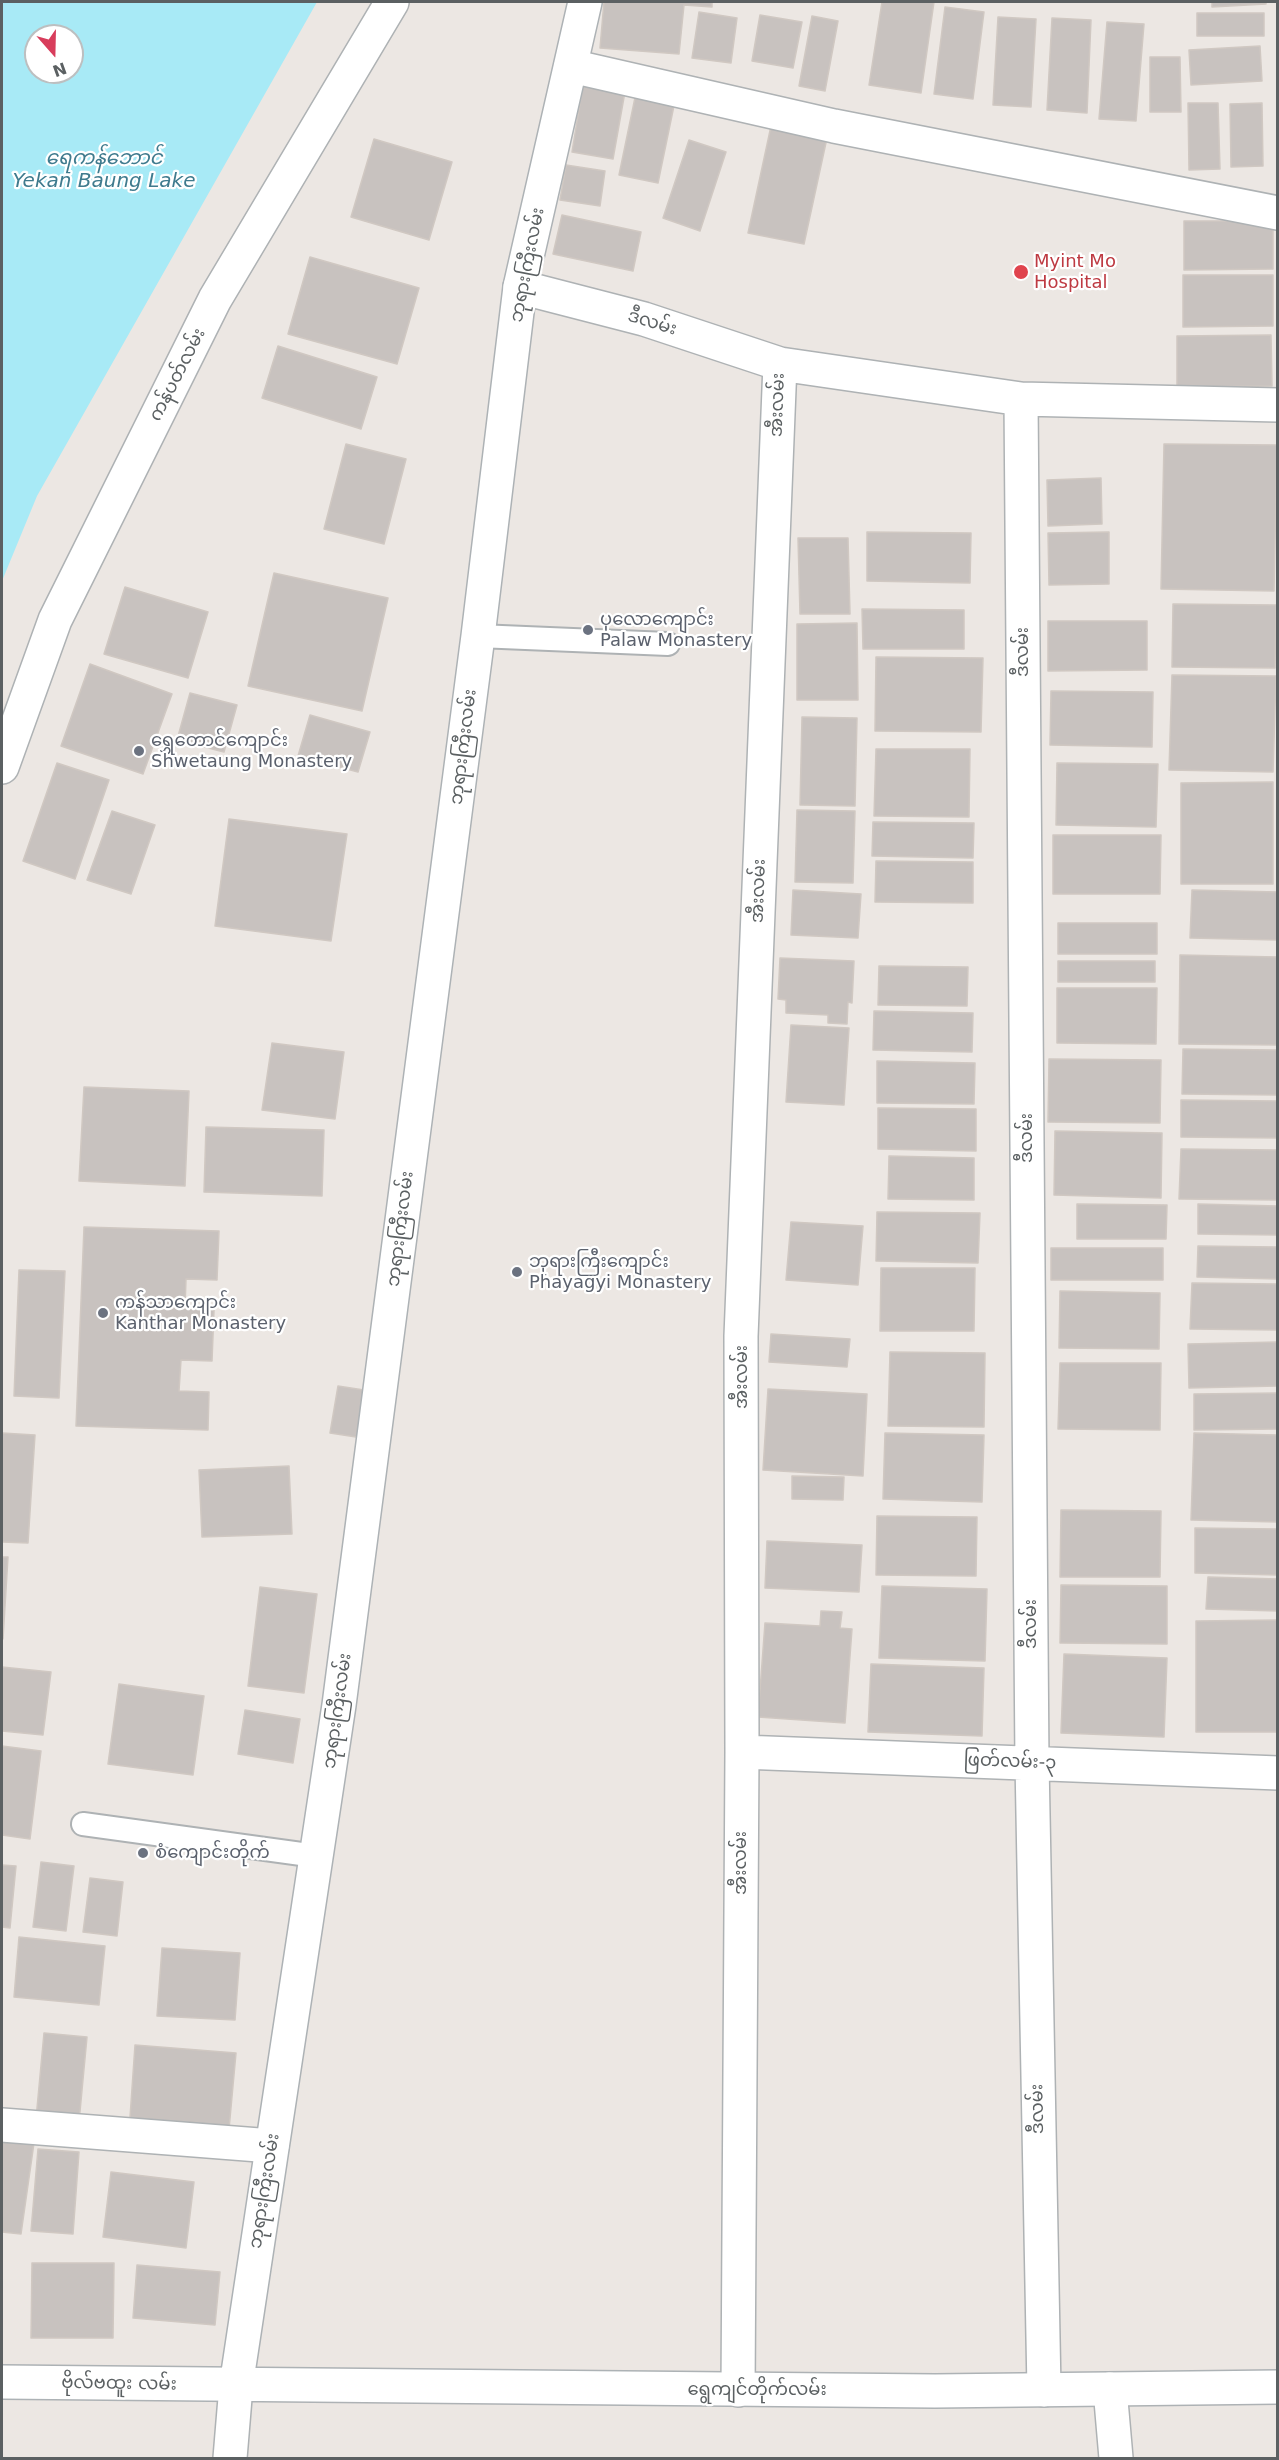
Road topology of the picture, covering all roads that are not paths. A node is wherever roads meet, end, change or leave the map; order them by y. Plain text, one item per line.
1 (392, 2) edge
2 (585, 2) edge
3 (571, 66) junction
4 (1278, 213) edge
5 (520, 287) junction
6 (780, 364) junction
7 (1021, 399) junction
8 (1278, 405) edge
9 (478, 636) junction
10 (668, 644) dead end
11 (2, 767) edge
12 (742, 1752) junction
13 (1032, 1762) junction
14 (1278, 1773) edge
15 (83, 1824) dead end
16 (316, 1856) junction
17 (2, 2125) edge
18 (272, 2146) junction
19 (2, 2382) edge
20 (236, 2386) junction
21 (1278, 2387) edge
22 (1110, 2389) junction
23 (738, 2390) junction
24 (1044, 2390) junction
25 (230, 2458) edge
26 (1116, 2458) edge

1 - 11 street, ကန်ပတ်လမ်း
2 - 3 street, ဘုရားကြီးလမ်း
3 - 4 street
3 - 5 street, ဘုရားကြီးလမ်း
5 - 6 street, ဒီလမ်း
5 - 9 street, ဘုရားကြီးလမ်း
6 - 7 street, ဒီလမ်း
6 - 12 street, အီးလမ်း
7 - 8 street
7 - 13 street, ဒီလမ်း
9 - 10 lane
9 - 16 street, ဘုရားကြီးလမ်း
12 - 13 street, ဖြတ်လမ်း-၃
12 - 23 street, အီးလမ်း
13 - 14 street, ဖြတ်လမ်း-၃
13 - 24 street, ဒီလမ်း
15 - 16 lane
16 - 18 street, ဘုရားကြီးလမ်း
17 - 18 street
18 - 20 street, ဘုရားကြီးလမ်း
19 - 20 street, ဗိုလ်ဗထူး လမ်း
20 - 23 street, ရွေကျင်တိုက်လမ်း
20 - 25 street, ဘုရားကြီးလမ်း
21 - 22 street, ရွေကျင်တိုက်လမ်း
22 - 24 street, ရွေကျင်တိုက်လမ်း
22 - 26 street
23 - 24 street, ရွေကျင်တိုက်လမ်း

